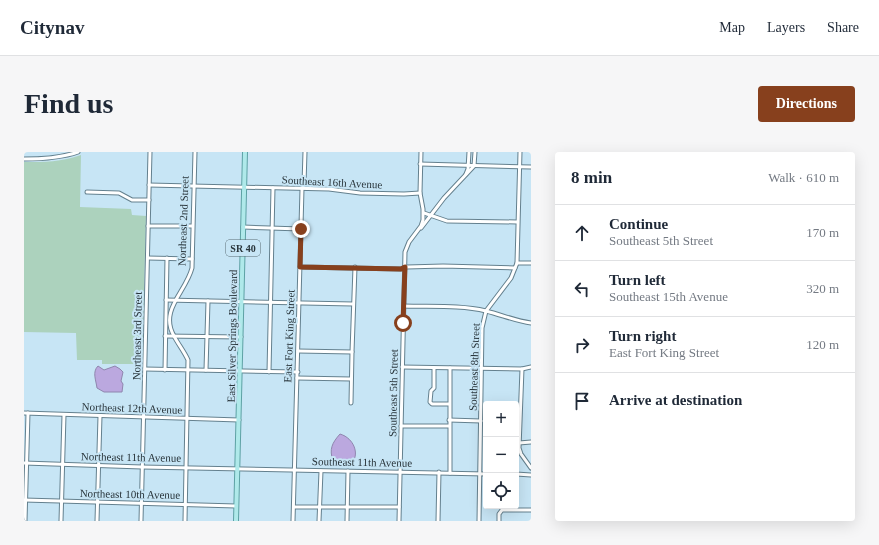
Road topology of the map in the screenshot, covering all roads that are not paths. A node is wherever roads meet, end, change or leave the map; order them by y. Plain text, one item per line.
1 (78, 152) edge
2 (150, 152) edge
3 (195, 152) edge
4 (245, 152) edge
5 (305, 152) edge
6 (421, 152) edge
7 (469, 152) edge
8 (475, 152) edge
9 (520, 152) edge
10 (24, 159) edge
11 (420, 164) junction
12 (468, 166) junction
13 (474, 166) junction
14 (519, 167) junction
15 (531, 167) edge
16 (466, 176) junction
17 (149, 186) junction
18 (194, 186) junction
19 (244, 188) junction
20 (273, 188) junction
21 (302, 189) junction
22 (87, 192) dead end
23 (420, 192) junction
24 (149, 200) junction
25 (424, 213) junction
26 (430, 216) junction
27 (517, 222) junction
28 (148, 226) junction
29 (192, 226) junction
30 (243, 227) junction
31 (272, 228) junction
32 (301, 229) junction
33 (418, 230) junction
34 (148, 258) junction
35 (167, 258) junction
36 (192, 259) junction
37 (517, 263) junction
38 (531, 263) edge
39 (300, 267) junction
40 (355, 267) junction
41 (405, 267) junction
42 (515, 268) junction
43 (166, 300) junction
44 (175, 300) junction
45 (208, 301) junction
46 (241, 302) junction
47 (271, 303) junction
48 (299, 303) junction
49 (353, 304) junction
50 (404, 306) junction
51 (486, 311) junction
52 (167, 318) junction
53 (531, 323) edge
54 (165, 336) junction
55 (173, 336) junction
56 (207, 336) junction
57 (241, 337) junction
58 (298, 351) junction
59 (352, 352) junction
60 (402, 367) junction
61 (531, 367) edge
62 (434, 368) junction
63 (450, 368) junction
64 (145, 369) junction
65 (481, 369) junction
66 (522, 369) junction
67 (164, 370) junction
68 (188, 370) junction
69 (206, 370) junction
70 (240, 372) junction
71 (269, 372) junction
72 (298, 372) junction
73 (297, 378) junction
74 (351, 379) junction
75 (352, 403) dead end
76 (449, 404) junction
77 (24, 413) edge
78 (28, 413) junction
79 (64, 415) junction
80 (100, 416) junction
81 (144, 417) junction
82 (187, 418) junction
83 (239, 420) junction
84 (449, 420) junction
85 (481, 421) junction
86 (401, 426) junction
87 (449, 426) junction
88 (531, 442) edge
89 (519, 443) junction
90 (26, 463) edge
91 (63, 464) junction
92 (98, 465) junction
93 (142, 467) junction
94 (186, 467) junction
95 (531, 468) edge
96 (237, 469) junction
97 (295, 470) junction
98 (321, 471) junction
99 (348, 472) junction
100 (400, 472) junction
101 (439, 472) junction
102 (450, 473) junction
103 (479, 474) junction
104 (483, 474) edge
105 (519, 474) edge
106 (531, 474) edge
107 (25, 500) edge
108 (62, 501) junction
109 (97, 502) junction
110 (141, 503) junction
111 (185, 504) junction
112 (236, 506) junction
113 (294, 507) junction
114 (320, 507) junction
115 (347, 507) junction
116 (399, 507) junction
117 (531, 510) edge
118 (25, 521) edge
119 (61, 521) edge
120 (97, 521) edge
121 (140, 521) edge
122 (185, 521) edge
123 (236, 521) edge
124 (294, 521) edge
125 (320, 521) edge
126 (346, 521) edge
127 (399, 521) edge
128 (438, 521) edge
129 (478, 521) edge
130 (499, 521) edge

1 - 10 street
2 - 17 street, Northeast 3rd Street
3 - 18 street, Northeast 2nd Street
4 - 19 main road, East Silver Springs Boulevard / SR 40
5 - 21 street, East Fort King Street
6 - 11 street
7 - 12 street
8 - 13 street
9 - 14 street, Southeast 8th Street
11 - 12 street
11 - 23 street
12 - 13 street
12 - 16 street
13 - 14 street
13 - 16 street
14 - 15 street
14 - 27 street, Southeast 8th Street
16 - 26 street
17 - 18 street, Southeast 16th Avenue
17 - 24 street, Northeast 3rd Street
18 - 19 street, Southeast 16th Avenue
18 - 29 street, Northeast 2nd Street
19 - 20 street, Southeast 16th Avenue
19 - 30 main road, East Silver Springs Boulevard / SR 40
20 - 21 street, Southeast 16th Avenue
20 - 31 street
21 - 23 street, Southeast 16th Avenue
21 - 32 street, East Fort King Street
22 - 24 street
23 - 25 street
24 - 28 street, Northeast 3rd Street
25 - 26 street
25 - 33 street, Southeast 5th Street
26 - 27 street
26 - 33 street
27 - 37 street, Southeast 8th Street
28 - 29 street
28 - 34 street, Northeast 3rd Street
29 - 36 street, Northeast 2nd Street
30 - 31 street
30 - 46 main road, East Silver Springs Boulevard / SR 40
31 - 32 street
31 - 47 street
32 - 39 street, East Fort King Street
33 - 41 street, Southeast 5th Street
34 - 35 street
34 - 64 street, Northeast 3rd Street
35 - 36 street
35 - 43 street
36 - 44 street, Northeast 2nd Street
37 - 38 street
37 - 42 street, Southeast 8th Street
39 - 40 street
39 - 48 street, East Fort King Street
40 - 41 street
40 - 49 street
41 - 42 street
41 - 50 street, Southeast 5th Street
42 - 51 street, Southeast 8th Street
43 - 44 street
43 - 52 street
44 - 45 street
44 - 52 street, Northeast 2nd Street
45 - 46 street
45 - 56 street
46 - 47 street
46 - 57 main road, East Silver Springs Boulevard / SR 40
47 - 48 street
47 - 71 street
48 - 49 street
48 - 58 street, East Fort King Street
49 - 59 street
50 - 51 street
50 - 60 street, Southeast 5th Street
51 - 53 street
51 - 65 street, Southeast 8th Street
52 - 54 street
52 - 55 street
54 - 55 street
54 - 67 street
55 - 56 street
55 - 68 street
56 - 57 street
56 - 69 street
57 - 70 main road, East Silver Springs Boulevard / SR 40
58 - 59 street
58 - 72 street, East Fort King Street
59 - 74 street
60 - 62 street
60 - 86 street, Southeast 5th Street
61 - 66 street
62 - 63 street
62 - 76 street
63 - 65 street
63 - 76 street
64 - 67 street
64 - 81 street, Northeast 3rd Street
65 - 66 street
65 - 85 street, Southeast 8th Street
66 - 89 street
67 - 68 street
68 - 69 street
68 - 82 street
69 - 70 street
70 - 71 street
70 - 83 main road, East Silver Springs Boulevard / SR 40
71 - 72 street
72 - 73 street, East Fort King Street
73 - 74 street
73 - 97 street, East Fort King Street
74 - 75 street
76 - 84 street
77 - 78 street, Northeast 12th Avenue
78 - 79 street, Northeast 12th Avenue
78 - 90 street
79 - 80 street, Northeast 12th Avenue
79 - 91 street
80 - 81 street, Northeast 12th Avenue
80 - 92 street
81 - 82 street, Northeast 12th Avenue
81 - 93 street, Northeast 3rd Street
82 - 83 street, Northeast 12th Avenue
82 - 94 street
83 - 96 main road, East Silver Springs Boulevard / SR 40
84 - 85 street
84 - 87 street
85 - 103 street, Southeast 8th Street
86 - 87 street
86 - 100 street, Southeast 5th Street
87 - 102 street
88 - 89 street
89 - 95 street
90 - 91 street, Northeast 11th Avenue
90 - 107 street
91 - 92 street, Northeast 11th Avenue
91 - 108 street
92 - 93 street, Northeast 11th Avenue
92 - 109 street
93 - 94 street, Northeast 11th Avenue
93 - 110 street, Northeast 3rd Street
94 - 96 street, Northeast 11th Avenue
94 - 111 street
96 - 97 street, Southeast 11th Avenue
96 - 112 main road, East Silver Springs Boulevard / SR 40
97 - 98 street, Southeast 11th Avenue
97 - 113 street, East Fort King Street
98 - 99 street, Southeast 11th Avenue
98 - 114 street
99 - 100 street, Southeast 11th Avenue
99 - 115 street
100 - 101 street, Southeast 11th Avenue
100 - 116 street, Southeast 5th Street
101 - 102 street, Southeast 11th Avenue
101 - 128 street
102 - 103 street, Southeast 11th Avenue
103 - 104 street, Southeast 11th Avenue
103 - 129 street, Southeast 8th Street
105 - 106 street
107 - 108 street, Northeast 10th Avenue
107 - 118 street
108 - 109 street, Northeast 10th Avenue
108 - 119 street
109 - 110 street, Northeast 10th Avenue
109 - 120 street
110 - 111 street, Northeast 10th Avenue
110 - 121 street, Northeast 3rd Street
111 - 112 street, Northeast 10th Avenue
111 - 122 street
112 - 123 main road, East Silver Springs Boulevard / SR 40
113 - 114 street
113 - 124 street, East Fort King Street
114 - 115 street
114 - 125 street
115 - 116 street
115 - 126 street
116 - 127 street, Southeast 5th Street
117 - 130 street

